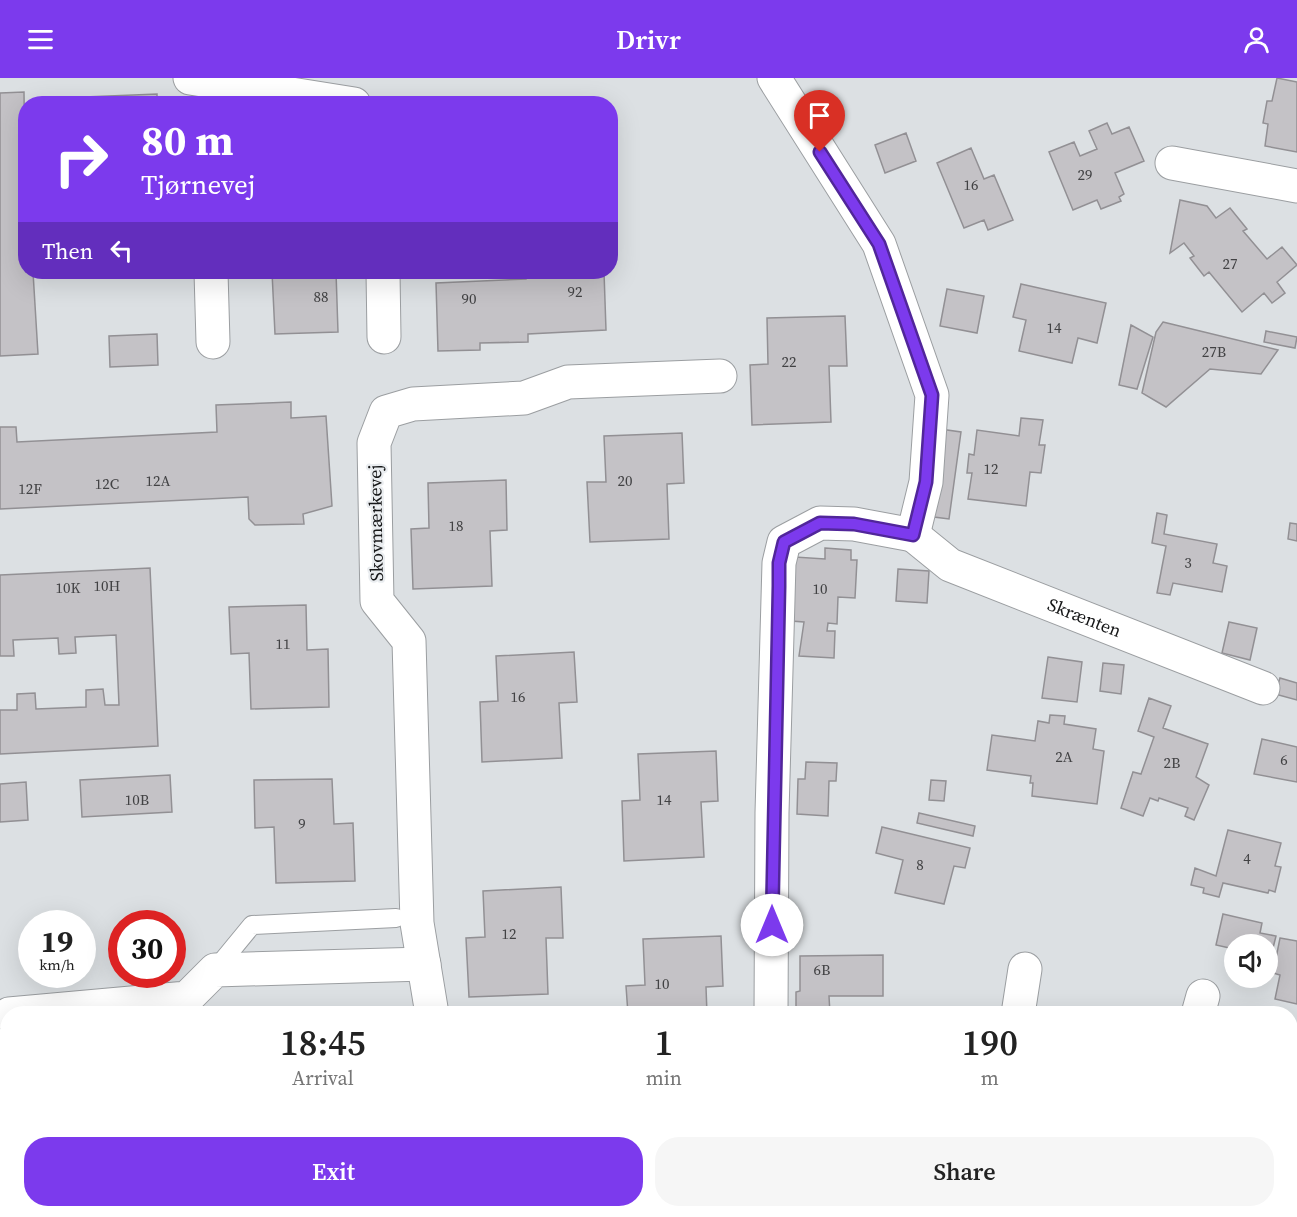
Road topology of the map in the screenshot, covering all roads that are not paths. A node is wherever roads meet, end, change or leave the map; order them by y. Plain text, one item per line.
1 (774, 78) edge
2 (200, 87) edge
3 (282, 96) edge
4 (1172, 163) dead end
5 (1297, 186) edge
6 (211, 279) edge
7 (383, 279) edge
8 (384, 337) dead end
9 (213, 342) dead end
10 (720, 376) dead end
11 (913, 535) junction
12 (1263, 688) dead end
13 (396, 918) dead end
14 (424, 964) junction
15 (1025, 969) dead end
16 (215, 970) junction
17 (98, 1006) edge
18 (431, 1006) edge
19 (771, 1006) edge
20 (1019, 1006) edge

1 - 11 street
2 - 3 street
4 - 5 street
6 - 9 street
7 - 8 street
10 - 14 street, Skovmærkevej
11 - 12 street, Skrænten
11 - 19 street
13 - 16 lane
14 - 16 street
14 - 18 street, Skovmærkevej
15 - 20 street
16 - 17 street

